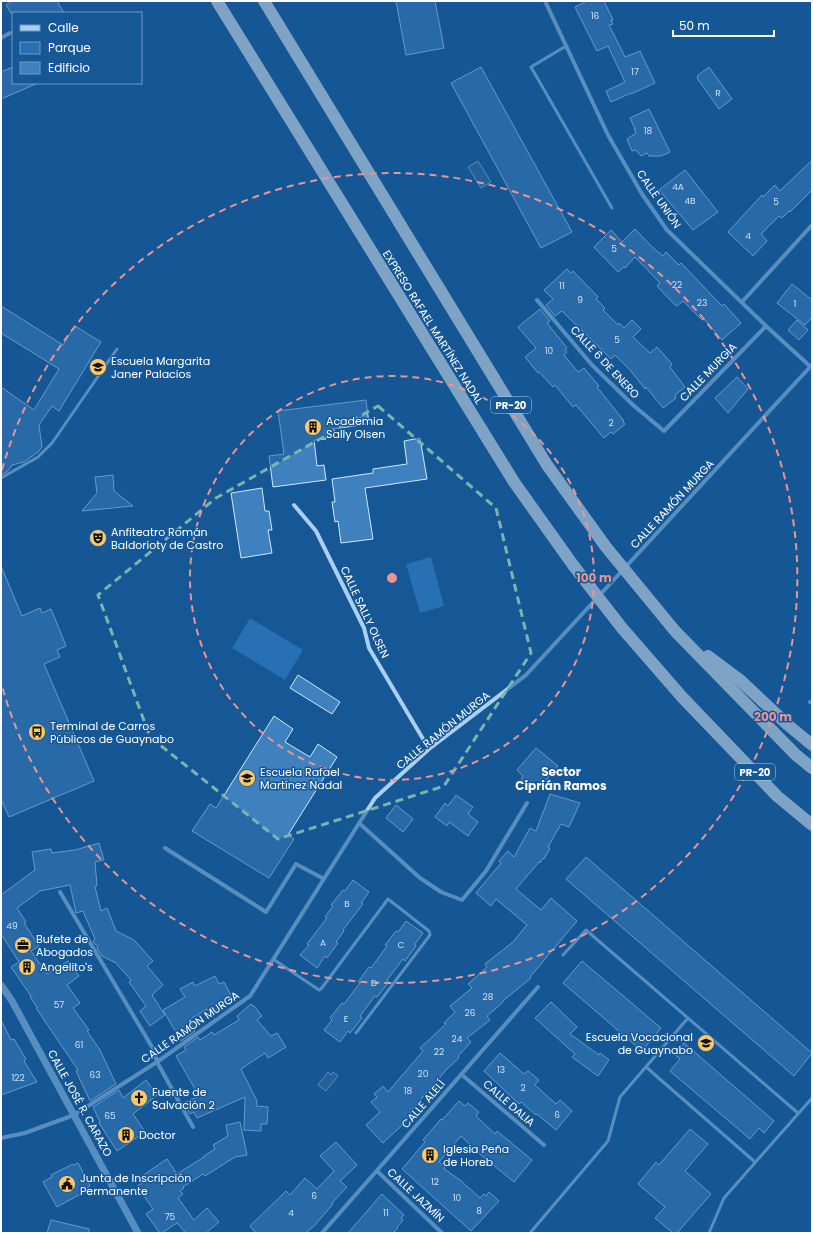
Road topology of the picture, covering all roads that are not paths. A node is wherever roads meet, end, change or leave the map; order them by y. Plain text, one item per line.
1 (217, 1) edge
2 (264, 1) edge
3 (545, 1) edge
4 (10, 33) dead end
5 (1, 38) edge
6 (566, 46) junction
7 (612, 208) dead end
8 (812, 225) edge
9 (538, 300) dead end
10 (742, 302) junction
11 (766, 326) junction
12 (117, 349) dead end
13 (811, 368) edge
14 (664, 431) joint
15 (1, 478) edge
16 (294, 505) dead end
17 (675, 631) junction
18 (812, 745) edge
19 (429, 749) junction
20 (812, 768) edge
21 (527, 803) dead end
22 (359, 823) junction
23 (812, 825) edge
24 (165, 848) dead end
25 (324, 879) junction
26 (60, 892) dead end
27 (563, 955) dead end
28 (273, 959) junction
29 (1, 985) edge
30 (538, 987) dead end
31 (688, 1018) junction
32 (356, 1032) dead end
33 (157, 1062) junction
34 (646, 1067) junction
35 (461, 1074) junction
36 (812, 1098) edge
37 (798, 1113) junction
38 (74, 1115) junction
39 (193, 1127) dead end
40 (1, 1138) edge
41 (544, 1145) dead end
42 (755, 1162) junction
43 (377, 1171) junction
44 (138, 1233) edge
45 (322, 1233) edge
46 (442, 1233) edge
47 (530, 1233) edge
48 (709, 1233) edge

1 - 23 highway, EXPRESO RAFAEL MARTÍNEZ NADAL / PR-20
2 - 17 highway, PR-20
3 - 6 street, CALLE UNIÓN
4 - 5 street
6 - 7 lane
6 - 10 street, CALLE UNIÓN
8 - 10 street
9 - 14 street, CALLE 6 DE ENERO
10 - 11 street, CALLE UNIÓN
11 - 13 street, CALLE UNIÓN
11 - 14 street, CALLE MURGIA
12 - 15 lane
13 - 19 street, CALLE RAMÓN MURGA
16 - 19 street, CALLE SALLY OLSEN
17 - 18 highway
17 - 20 highway, PR-20
19 - 22 street, CALLE RAMÓN MURGA
21 - 22 street
22 - 25 street, CALLE RAMÓN MURGA
24 - 25 street
25 - 28 street, CALLE RAMÓN MURGA
26 - 33 street
27 - 31 lane
28 - 32 lane
28 - 33 street, CALLE RAMÓN MURGA
29 - 38 street, CALLE JOSÉ R. CARAZO
30 - 35 street, CALLE ALELÍ
31 - 34 lane
31 - 37 lane
33 - 38 street, CALLE RAMÓN MURGA
33 - 39 street
34 - 42 lane
34 - 47 lane
35 - 41 street, CALLE DALIA
35 - 43 street, CALLE ALELÍ
36 - 37 lane
37 - 42 lane
38 - 40 street, CALLE RAMÓN MURGA
38 - 44 street, CALLE JOSÉ R. CARAZO
42 - 48 lane
43 - 45 street, CALLE ALELÍ
43 - 46 street, CALLE JAZMÍN

